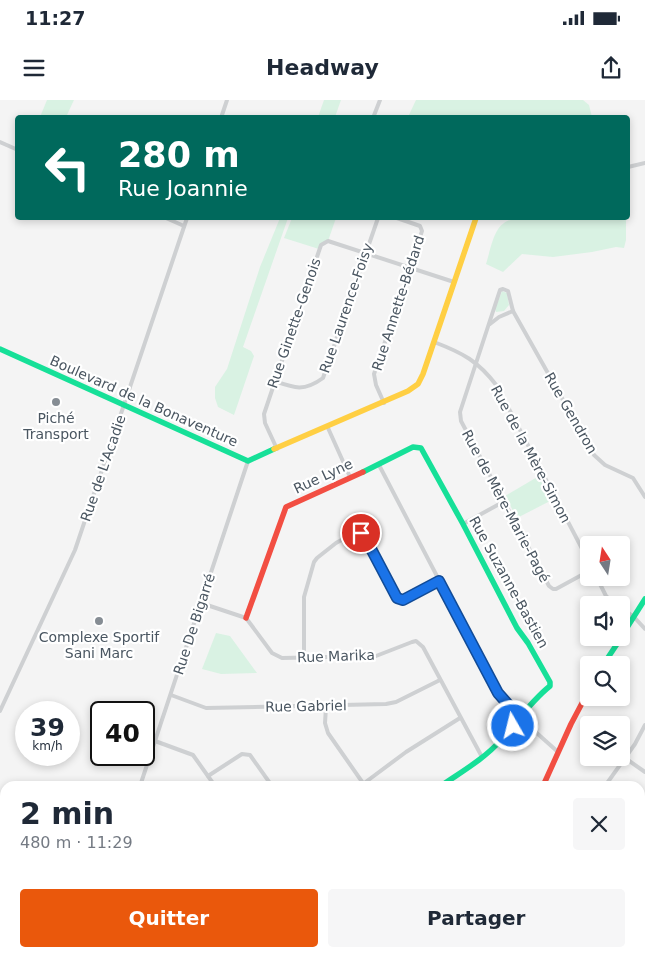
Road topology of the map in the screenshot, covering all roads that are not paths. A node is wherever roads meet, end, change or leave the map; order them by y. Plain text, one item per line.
1 (227, 100) edge
2 (380, 100) edge
3 (222, 115) edge
4 (374, 115) edge
5 (0, 142) edge
6 (15, 149) edge
7 (645, 163) edge
8 (630, 167) edge
9 (170, 220) edge
10 (186, 220) edge
11 (377, 220) edge
12 (403, 220) edge
13 (475, 220) edge
14 (184, 226) junction
15 (366, 254) junction
16 (410, 269) junction
17 (454, 282) junction
18 (513, 311) junction
19 (488, 326) junction
20 (434, 342) junction
21 (0, 349) edge
22 (476, 364) junction
23 (274, 381) junction
24 (384, 403) junction
25 (125, 406) junction
26 (328, 428) junction
27 (277, 450) junction
28 (423, 451) joint
29 (248, 461) junction
30 (378, 465) junction
31 (350, 477) junction
32 (645, 497) edge
33 (503, 502) junction
34 (463, 524) junction
35 (580, 545) edge
36 (580, 577) edge
37 (439, 581) junction
38 (645, 599) edge
39 (201, 603) junction
40 (630, 614) edge
41 (634, 617) junction
42 (246, 618) junction
43 (630, 623) edge
44 (645, 629) edge
45 (304, 658) junction
46 (440, 680) junction
47 (170, 695) junction
48 (326, 706) junction
49 (581, 706) edge
50 (0, 710) edge
51 (460, 718) junction
52 (520, 718) junction
53 (645, 725) edge
54 (155, 741) joint
55 (630, 751) edge
56 (558, 752) junction
57 (482, 757) junction
58 (630, 761) edge
59 (147, 766) edge
60 (620, 766) edge
61 (645, 772) edge
62 (208, 776) junction
63 (142, 781) edge
64 (212, 781) edge
65 (268, 781) edge
66 (361, 781) edge
67 (369, 781) edge
68 (448, 781) edge
69 (545, 781) edge
70 (609, 781) edge

1 - 3 street
2 - 4 street
5 - 6 street
7 - 8 street
9 - 14 street
10 - 14 street, Rue de L'Acadie
11 - 15 street, Rue Laurence-Foisy
12 - 16 street, Rue Annette-Bédard
13 - 17 street, Boulevard de la Bonaventure
14 - 25 street, Rue de L'Acadie
15 - 16 street, Rue Ginette-Genois
15 - 23 street, Rue Laurence-Foisy
15 - 23 street, Rue Ginette-Genois
16 - 17 street, Rue Ginette-Genois
16 - 24 street, Rue Annette-Bédard
17 - 20 street, Boulevard de la Bonaventure
18 - 19 street
18 - 19 street, Rue de Mère-Marie-Pagé
18 - 32 street, Rue Gendron
19 - 22 street, Rue de Mère-Marie-Pagé
20 - 22 street, Rue de la Mère-Simon
20 - 24 street, Boulevard de la Bonaventure
21 - 25 street, Boulevard de la Bonaventure
22 - 33 street, Rue de Mère-Marie-Pagé
22 - 35 street, Rue de la Mère-Simon
23 - 27 street, Rue Ginette-Genois
24 - 26 street, Boulevard de la Bonaventure
25 - 29 street, Boulevard de la Bonaventure
25 - 50 street, Rue de L'Acadie
26 - 27 street, Boulevard de la Bonaventure
26 - 31 street
27 - 29 street, Boulevard de la Bonaventure
28 - 30 street, Rue Lyne
28 - 34 street, Rue Suzanne-Bastien
29 - 39 street, Rue De Bigarré
30 - 31 street, Rue Lyne
30 - 37 street
31 - 42 street, Rue Lyne
33 - 34 street
33 - 36 street, Rue de Mère-Marie-Pagé
34 - 52 street, Rue Suzanne-Bastien
37 - 45 street
37 - 52 street
38 - 41 street
39 - 42 street
39 - 47 street, Rue De Bigarré
40 - 41 street
41 - 43 street
41 - 44 street
42 - 45 street, Rue Marika
45 - 46 street, Rue Marika
46 - 48 street, Rue Gabriel
46 - 51 street, Rue Marika
47 - 48 street, Rue Gabriel
47 - 54 street, Rue De Bigarré
48 - 66 street
49 - 56 street
51 - 57 street, Rue Marika
51 - 67 street
52 - 56 street
52 - 57 street
53 - 55 street
54 - 62 street
56 - 69 street
57 - 68 street
58 - 61 street
59 - 63 street, Rue De Bigarré
60 - 70 street
62 - 64 street
62 - 65 street

